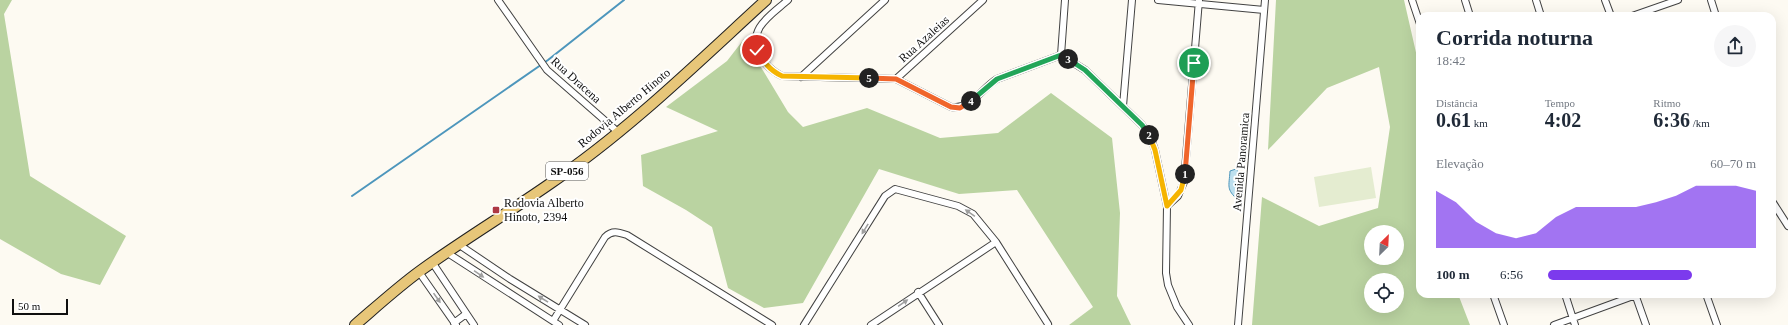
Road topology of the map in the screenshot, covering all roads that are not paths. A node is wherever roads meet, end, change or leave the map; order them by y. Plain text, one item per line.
1 (498, 0) edge
2 (766, 0) edge
3 (788, 0) edge
4 (885, 0) edge
5 (983, 0) edge
6 (1065, 0) edge
7 (1132, 0) edge
8 (1158, 0) edge
9 (1265, 0) edge
10 (1412, 0) edge
11 (1465, 0) edge
12 (1536, 0) edge
13 (1605, 0) edge
14 (1678, 0) edge
15 (1711, 0) edge
16 (1670, 1) edge
17 (1199, 2) edge
18 (1264, 10) junction
19 (1416, 12) edge
20 (1469, 12) edge
21 (1540, 12) edge
22 (1610, 12) edge
23 (1642, 12) edge
24 (1715, 12) edge
25 (1061, 55) junction
26 (801, 76) junction
27 (896, 79) junction
28 (1123, 106) junction
29 (618, 132) junction
30 (1167, 206) junction
31 (1776, 207) edge
32 (1788, 226) edge
33 (996, 242) junction
34 (458, 244) junction
35 (446, 252) junction
36 (432, 262) junction
37 (419, 272) junction
38 (510, 279) junction
39 (528, 290) junction
40 (504, 291) junction
41 (918, 292) junction
42 (1494, 298) edge
43 (1566, 298) edge
44 (1628, 298) edge
45 (1637, 298) edge
46 (1707, 298) edge
47 (522, 302) junction
48 (560, 310) junction
49 (466, 314) junction
50 (1573, 318) junction
51 (553, 321) junction
52 (455, 324) edge
53 (1048, 324) dead end
54 (355, 325) edge
55 (474, 325) edge
56 (559, 325) edge
57 (586, 325) edge
58 (772, 325) edge
59 (805, 325) edge
60 (871, 325) edge
61 (939, 325) edge
62 (1188, 325) edge
63 (1238, 325) edge
64 (1504, 325) edge
65 (1554, 325) edge
66 (1575, 325) edge
67 (1646, 325) edge
68 (1717, 325) edge

1 - 29 street, Rua Dracena
2 - 29 main road, Rodovia Alberto Hinoto / SP-056
3 - 26 street
4 - 26 street
5 - 27 street, Rua Azaleias
6 - 25 street
7 - 28 street
8 - 17 street
9 - 18 street, Avenida Panoramica
10 - 19 street
11 - 20 street
12 - 21 street
13 - 22 street
14 - 16 street
15 - 24 street
16 - 23 street
17 - 18 street
17 - 30 street
18 - 63 street, Avenida Panoramica
25 - 27 street
25 - 28 street
26 - 27 street
28 - 30 street
29 - 34 main road, Rodovia Alberto Hinoto / SP-056
30 - 62 street
31 - 32 street
33 - 41 street
33 - 53 street
33 -> 59 street
34 - 35 main road, Rodovia Alberto Hinoto / SP-056
34 - 38 street
35 - 36 main road, Rodovia Alberto Hinoto / SP-056
35 -> 40 street
36 - 37 main road, Rodovia Alberto Hinoto / SP-056
36 - 49 street
37 -> 52 street
37 - 54 main road, Rodovia Alberto Hinoto / SP-056
38 - 39 street
38 - 40 street
39 - 47 street
48 -> 39 street
40 - 47 street
60 -> 41 street
41 - 61 street
42 - 64 street
43 - 50 street
44 - 50 street
45 - 67 street
46 - 68 street
47 - 51 street
48 - 51 street
48 - 57 street
48 - 58 street
49 - 52 street
49 - 55 street
50 - 65 street
50 - 66 street
51 - 56 street

